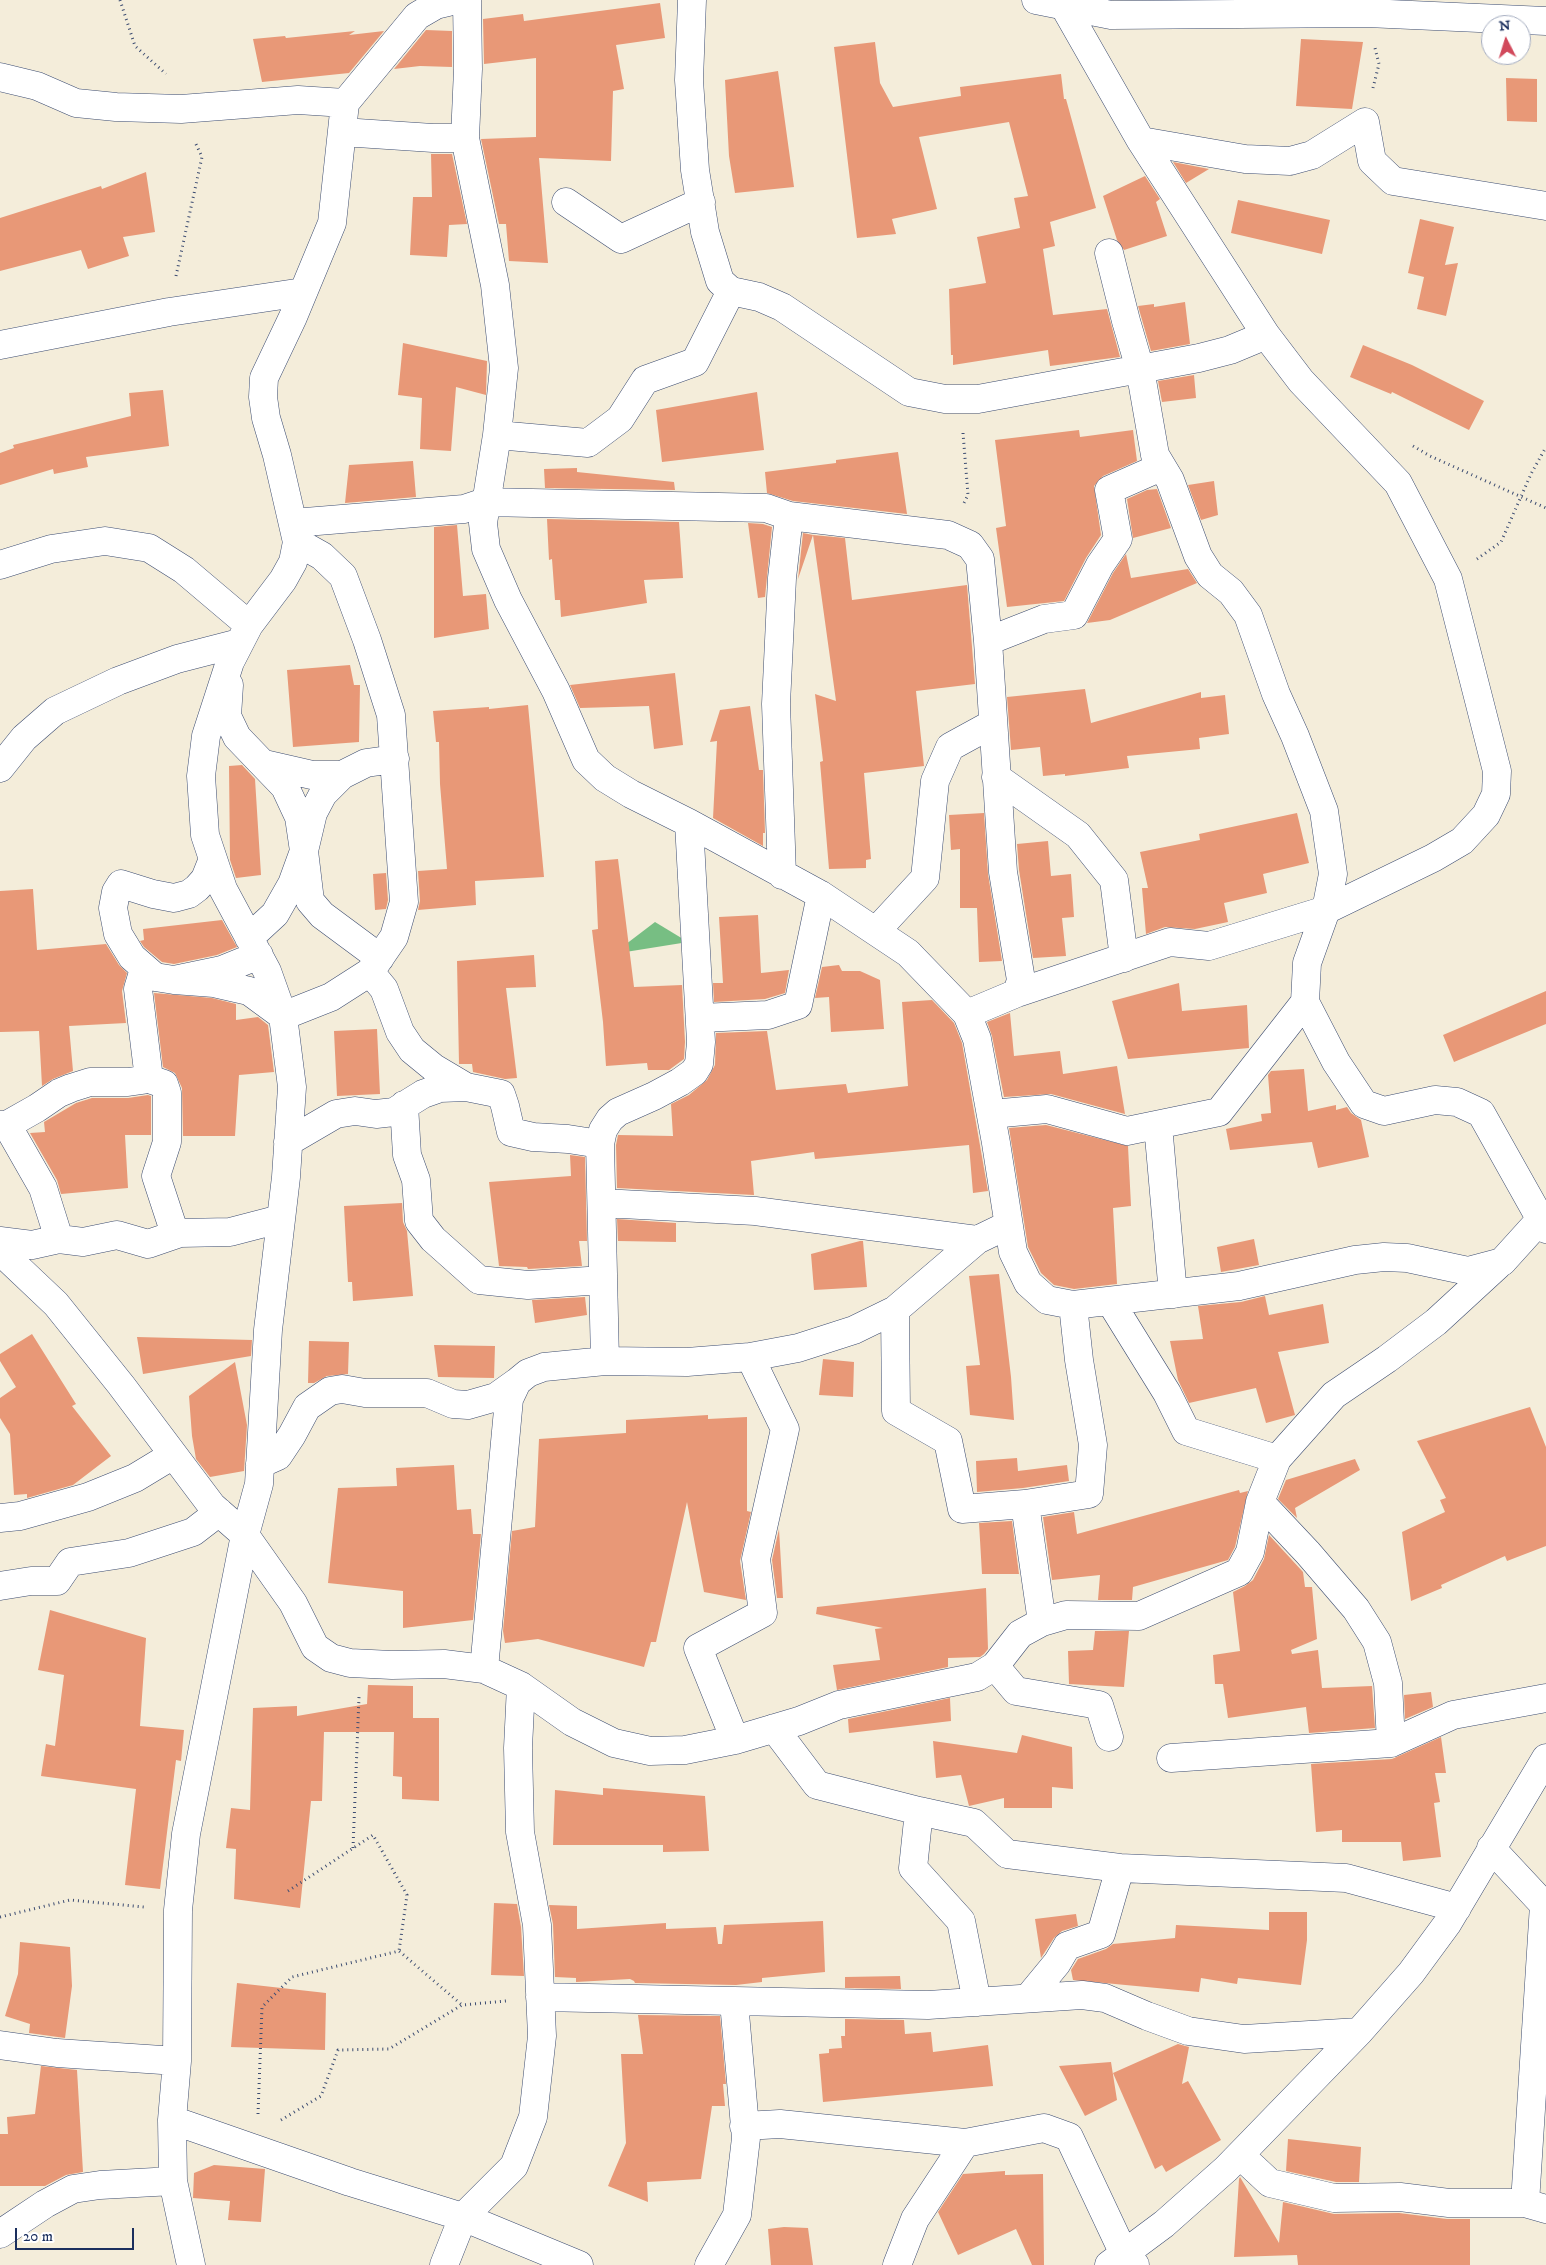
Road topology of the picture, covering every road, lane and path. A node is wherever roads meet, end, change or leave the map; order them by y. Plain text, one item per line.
1 (120, 0) edge
2 (457, 0) edge
3 (467, 0) edge
4 (692, 0) edge
5 (1036, 0) edge
6 (1064, 6) junction
7 (1367, 13) junction
8 (1546, 21) edge
9 (0, 77) edge
10 (345, 103) junction
11 (181, 108) junction
12 (1365, 122) junction
13 (342, 132) junction
14 (465, 138) junction
15 (1141, 141) junction
16 (566, 202) dead end
17 (701, 202) junction
18 (1546, 206) edge
19 (1109, 253) dead end
20 (731, 291) junction
21 (303, 292) junction
22 (169, 312) junction
23 (1266, 335) junction
24 (0, 345) edge
25 (1140, 369) junction
26 (960, 399) junction
27 (496, 436) junction
28 (1413, 446) dead end
29 (1546, 447) edge
30 (1161, 467) junction
31 (485, 502) junction
32 (1546, 508) edge
33 (790, 516) junction
34 (295, 533) junction
35 (948, 535) junction
36 (0, 566) edge
37 (1448, 579) junction
38 (988, 641) junction
39 (239, 643) junction
40 (992, 724) junction
41 (395, 759) junction
42 (264, 764) junction
43 (0, 768) edge
44 (342, 775) junction
45 (996, 777) junction
46 (689, 823) junction
47 (304, 851) junction
48 (213, 859) junction
49 (782, 875) junction
50 (821, 895) junction
51 (1326, 910) junction
52 (876, 931) junction
53 (254, 946) junction
54 (1124, 958) junction
55 (375, 965) junction
56 (144, 969) junction
57 (174, 980) junction
58 (1016, 993) junction
59 (1305, 1002) junction
60 (967, 1014) junction
61 (283, 1016) junction
62 (700, 1018) junction
63 (149, 1079) junction
64 (466, 1087) junction
65 (404, 1105) junction
66 (991, 1114) junction
67 (3, 1125) edge
68 (1158, 1125) junction
69 (288, 1142) junction
70 (600, 1144) junction
71 (602, 1203) junction
72 (280, 1219) junction
73 (1543, 1224) edge
74 (1008, 1225) junction
75 (175, 1234) junction
76 (60, 1239) junction
77 (977, 1240) junction
78 (0, 1241) edge
79 (1502, 1262) junction
80 (6, 1266) edge
81 (603, 1280) junction
82 (1173, 1294) junction
83 (1110, 1301) junction
84 (1073, 1305) junction
85 (895, 1310) junction
86 (750, 1357) junction
87 (605, 1362) junction
88 (517, 1382) junction
89 (173, 1455) junction
90 (1277, 1460) junction
91 (260, 1464) junction
92 (1260, 1502) junction
93 (1025, 1504) junction
94 (219, 1512) junction
95 (1, 1516) edge
96 (246, 1535) junction
97 (0, 1586) edge
98 (1042, 1622) junction
99 (350, 1663) junction
100 (995, 1666) junction
101 (484, 1669) junction
102 (521, 1686) junction
103 (1546, 1698) edge
104 (774, 1728) junction
105 (1109, 1737) dead end
106 (735, 1740) junction
107 (1391, 1743) junction
108 (1171, 1758) dead end
109 (1546, 1758) edge
110 (919, 1810) junction
111 (354, 1848) junction
112 (1491, 1848) junction
113 (1120, 1868) junction
114 (288, 1891) dead end
115 (1545, 1905) edge
116 (1457, 1908) junction
117 (178, 1910) junction
118 (0, 1918) edge
119 (399, 1951) junction
120 (540, 1997) junction
121 (1030, 1997) junction
122 (734, 2002) junction
123 (977, 2002) junction
124 (462, 2005) junction
125 (1359, 2032) junction
126 (0, 2045) edge
127 (177, 2061) junction
128 (172, 2120) junction
129 (744, 2126) junction
130 (250, 2140) junction
131 (965, 2143) junction
132 (1240, 2155) junction
133 (173, 2181) junction
134 (1535, 2206) edge
135 (463, 2217) junction
136 (0, 2234) edge
137 (1122, 2261) edge
138 (192, 2265) edge
139 (444, 2265) edge
140 (579, 2265) edge
141 (709, 2265) edge
142 (897, 2265) edge

1 - 11 path
2 - 10 street
3 - 14 street
4 - 17 street
5 - 6 street
6 - 7 street
6 - 15 street
7 - 8 street
7 - 12 path
9 - 11 street
10 - 11 street
10 - 13 street
11 - 22 path
12 - 15 street
12 - 18 street
13 - 14 street
13 - 21 street
14 - 27 street
15 - 23 street
16 - 17 street
17 - 20 street
19 - 25 street
20 - 26 street
20 - 27 street
21 - 22 street
21 - 34 street
22 - 24 street
23 - 25 street
23 - 37 street
25 - 26 street
25 - 30 street
26 - 35 path
27 - 31 street
28 - 32 path
29 - 37 path
30 - 38 street
30 - 51 street
31 - 33 street
31 - 34 street
31 - 46 street
33 - 35 street
33 - 49 street
34 - 39 street
34 - 41 street
35 - 38 street
36 - 39 street
37 - 51 street
38 - 40 street
39 - 42 street
39 - 43 street
39 - 48 street
40 - 45 street
40 - 52 street
41 - 44 street
41 - 55 street
42 - 44 street
42 - 47 street
44 - 47 street
45 - 54 street
45 - 58 street
46 - 49 street
46 - 62 street
47 - 53 street
47 - 55 street
48 - 53 street
48 - 56 street
49 - 50 street
50 - 52 street
50 - 62 street
51 - 54 street
51 - 59 street
52 - 60 street
53 - 57 street
53 - 61 street
54 - 58 street
55 - 61 street
55 - 64 street
56 - 57 street
56 - 63 street
57 - 61 street
58 - 60 street
59 - 68 street
59 - 73 street
60 - 66 street
61 - 69 street
62 - 70 street
63 - 67 street
63 - 75 street
64 - 65 street
64 - 70 street
65 - 69 street
65 - 81 street
66 - 68 street
66 - 74 street
67 - 76 street
68 - 82 street
69 - 72 street
70 - 71 street
71 - 77 street
71 - 81 street
72 - 75 street
72 - 91 street
73 - 79 street
74 - 77 street
74 - 84 street
75 - 76 street
76 - 78 street
77 - 85 street
79 - 82 street
79 - 90 street
80 - 89 street
81 - 87 street
82 - 83 street
83 - 84 street
83 - 90 street
84 - 93 street
85 - 86 street
85 - 93 street
86 - 87 street
86 - 106 street
87 - 88 street
88 - 91 street
88 - 101 street
89 - 94 street
89 - 95 street
90 - 92 street
91 - 96 street
92 - 98 street
92 - 107 street
93 - 98 street
94 - 96 street
94 - 97 street
96 - 99 street
96 - 117 street
98 - 100 street
99 - 101 street
99 - 111 path
100 - 104 street
100 - 105 street
101 - 102 street
102 - 106 street
102 - 120 street
103 - 107 street
104 - 106 street
104 - 110 street
107 - 108 street
109 - 112 street
110 - 113 street
110 - 123 street
111 - 114 path
111 - 119 path
112 - 115 street
112 - 116 street
113 - 116 street
113 - 121 street
115 - 134 street
116 - 125 street
117 - 118 path
117 - 127 street
119 - 124 path
119 - 130 path
120 - 122 street
120 - 124 path
120 - 135 street
121 - 123 street
121 - 125 street
122 - 123 street
122 - 129 street
124 - 130 path
125 - 132 street
126 - 127 street
127 - 128 street
128 - 130 street
128 - 133 street
129 - 131 street
129 - 141 street
130 - 135 street
131 - 137 street
131 - 142 street
132 - 134 street
132 - 137 street
133 - 136 street
133 - 138 street
135 - 139 street
135 - 140 street

